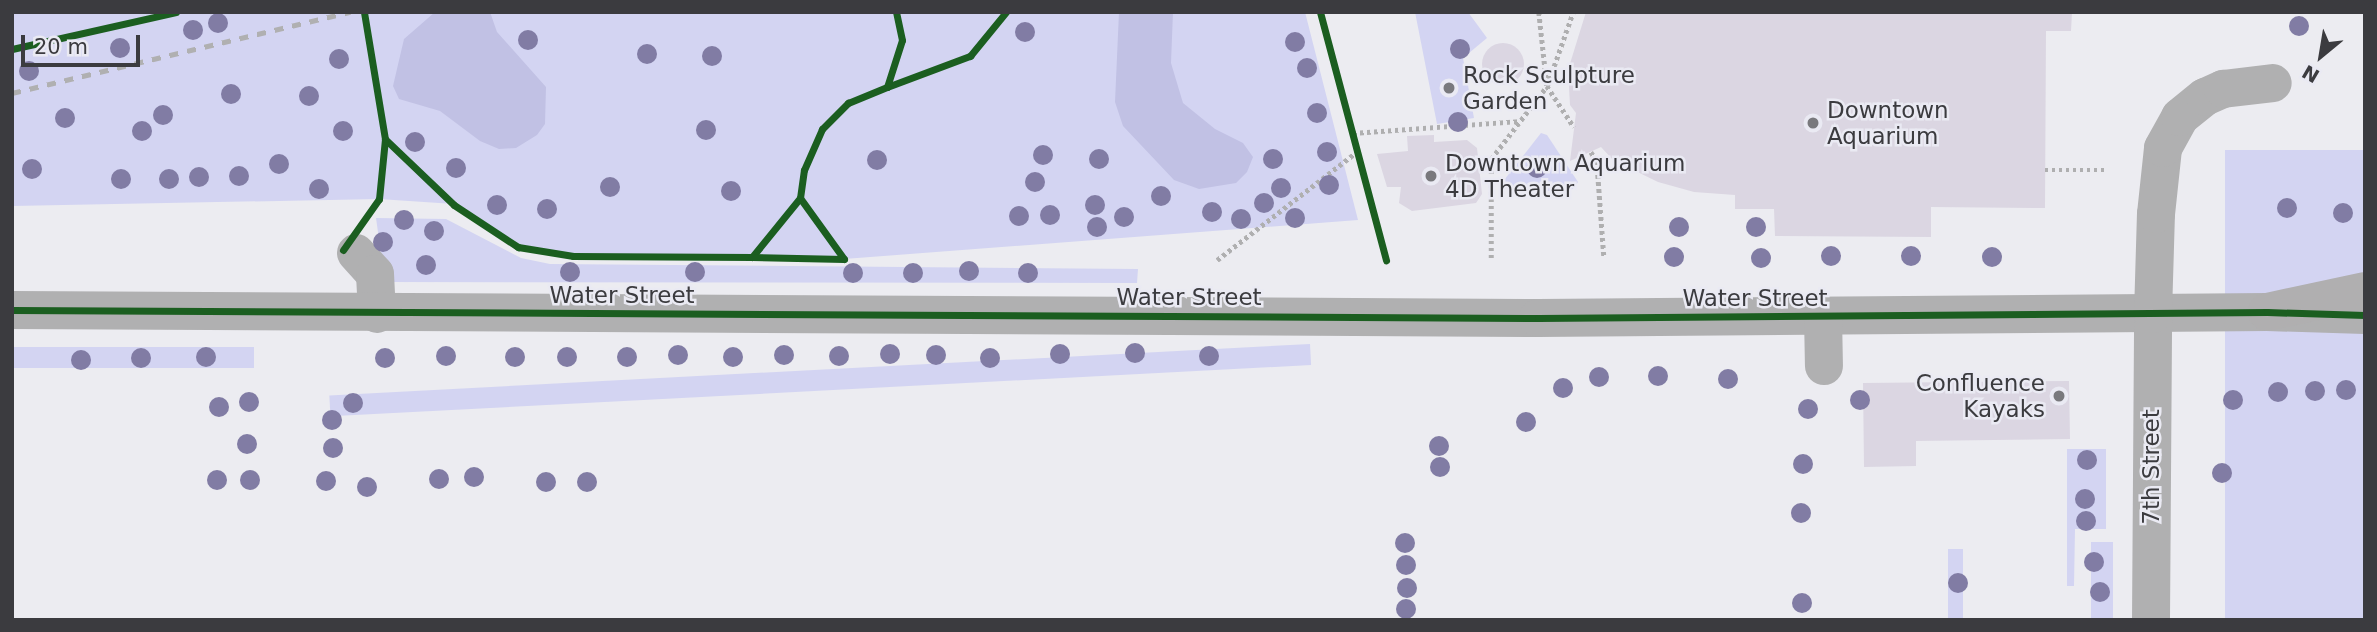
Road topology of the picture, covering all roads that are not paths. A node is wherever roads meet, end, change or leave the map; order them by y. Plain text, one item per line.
1 (2273, 83) dead end
2 (356, 253) dead end
3 (2365, 291) edge
4 (12, 310) edge
5 (2267, 312) junction
6 (2153, 313) junction
7 (377, 314) junction
8 (2365, 315) edge
9 (1823, 316) junction
10 (1824, 366) dead end
11 (2151, 620) edge

1 - 6 street, 7th Street
2 - 7 street
3 - 5 highway
4 - 7 street, Water Street
5 - 6 street, Water Street
5 - 8 street, Water Street
6 - 9 street, Water Street
6 - 11 street, 7th Street
7 - 9 street, Water Street
9 - 10 street

